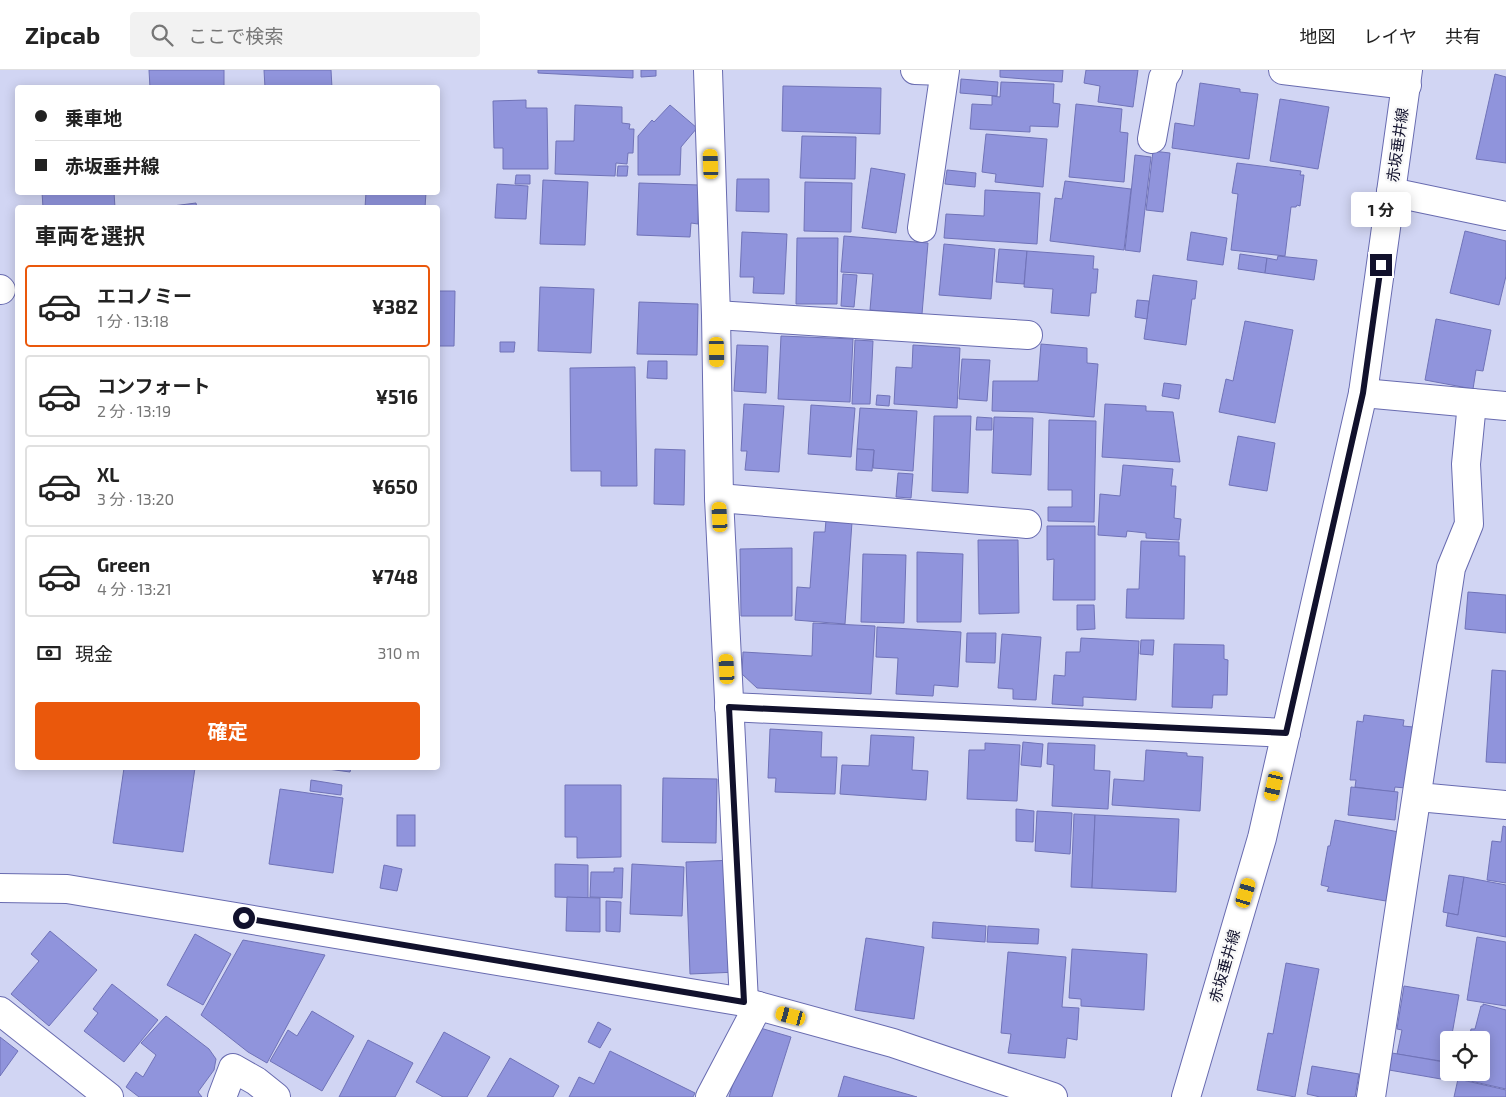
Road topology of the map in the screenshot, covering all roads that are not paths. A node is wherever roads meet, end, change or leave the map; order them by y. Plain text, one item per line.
1 (708, 70) edge
2 (915, 70) edge
3 (1168, 70) edge
4 (1283, 70) edge
5 (945, 71) edge
6 (1407, 78) edge
7 (1152, 139) dead end
8 (1391, 192) junction
9 (1506, 216) edge
10 (922, 228) dead end
11 (716, 315) junction
12 (1028, 335) dead end
13 (1363, 393) junction
14 (1472, 402) junction
15 (1506, 406) edge
16 (719, 498) junction
17 (1027, 524) dead end
18 (729, 707) junction
19 (1286, 733) junction
20 (1418, 797) junction
21 (1506, 805) edge
22 (1, 882) edge
23 (751, 1004) junction
24 (0, 1011) edge
25 (108, 1097) edge
26 (222, 1097) edge
27 (276, 1097) edge
28 (710, 1097) edge
29 (1053, 1097) edge
30 (1186, 1097) edge
31 (1371, 1097) edge

1 - 11 street
2 - 5 street
3 - 7 street
4 - 6 street
5 - 10 street
6 - 8 street, 赤坂垂井線
8 - 9 street
8 - 13 street, 赤坂垂井線
11 - 12 street
11 - 16 street
13 - 14 street
13 - 19 street, 赤坂垂井線
14 - 15 street
14 - 20 street
16 - 17 street
16 - 18 street
18 - 19 street
18 - 23 street
19 - 30 street, 赤坂垂井線
20 - 21 street
20 - 31 street
22 - 23 street
23 - 28 street
23 - 29 street
24 - 25 street
26 - 27 street

